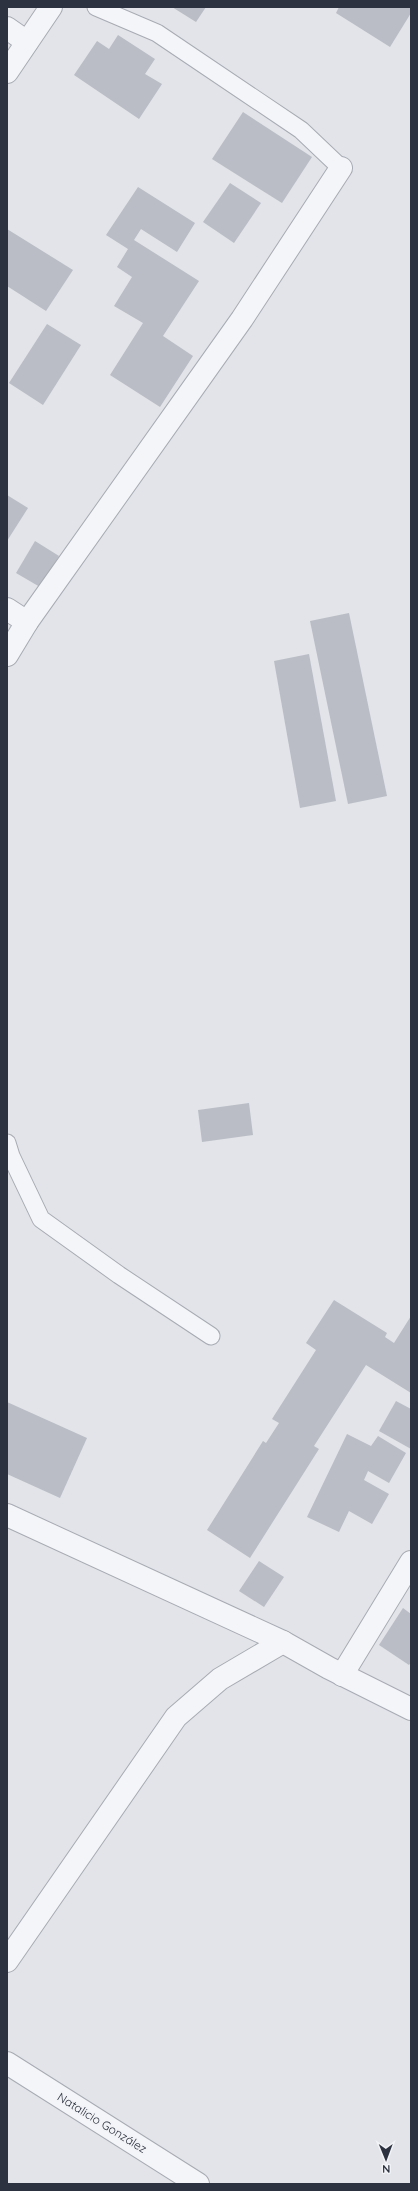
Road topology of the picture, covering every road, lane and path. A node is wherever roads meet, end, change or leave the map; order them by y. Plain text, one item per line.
1 (51, 7) edge
2 (96, 7) edge
3 (7, 28) edge
4 (27, 42) junction
5 (7, 72) edge
6 (341, 168) joint
7 (7, 609) edge
8 (27, 622) junction
9 (7, 655) edge
10 (7, 1143) edge
11 (211, 1336) dead end
12 (7, 1515) edge
13 (411, 1562) edge
14 (283, 1642) junction
15 (342, 1675) junction
16 (411, 1710) edge
17 (7, 1960) edge
18 (7, 2063) edge
19 (198, 2184) edge

1 - 4 street
2 - 6 lane
3 - 4 street
4 - 5 street
6 - 8 street
7 - 8 street
8 - 9 street
10 - 11 lane
12 - 14 street
13 - 15 street
14 - 15 street
14 - 17 street
15 - 16 street
18 - 19 street, Natalicio González

